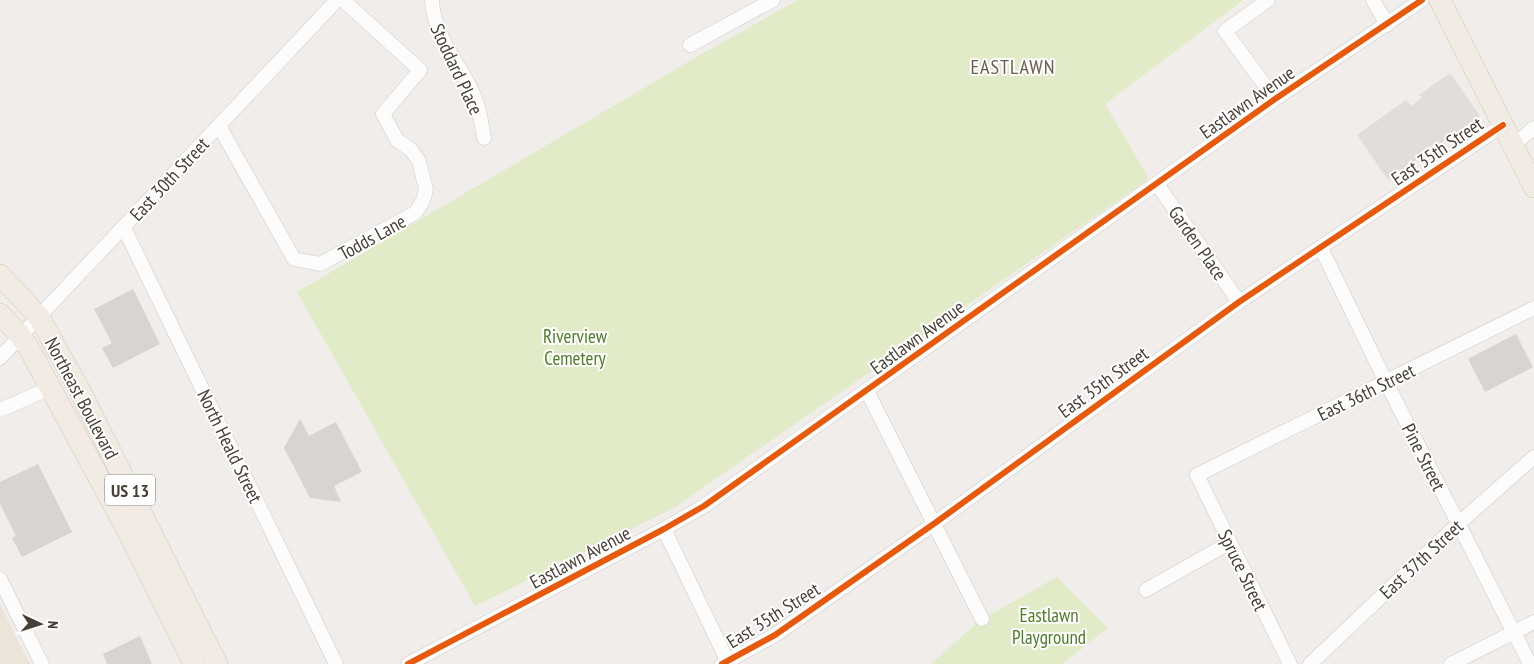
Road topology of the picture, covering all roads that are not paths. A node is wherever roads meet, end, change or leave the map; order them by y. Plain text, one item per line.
1 (337, 0) edge
2 (343, 0) edge
3 (432, 0) edge
4 (773, 0) edge
5 (1268, 0) edge
6 (1373, 0) edge
7 (1437, 1) edge
8 (1386, 24) junction
9 (690, 45) dead end
10 (1275, 99) junction
11 (1503, 125) junction
12 (219, 126) junction
13 (1534, 128) edge
14 (484, 138) dead end
15 (1513, 145) junction
16 (1157, 184) junction
17 (1534, 187) edge
18 (124, 228) junction
19 (1321, 248) junction
20 (0, 275) edge
21 (1239, 302) junction
22 (1534, 308) edge
23 (0, 314) edge
24 (39, 317) junction
25 (20, 335) junction
26 (0, 358) edge
27 (1386, 382) junction
28 (50, 388) junction
29 (867, 391) junction
30 (0, 410) edge
31 (1534, 457) edge
32 (1197, 475) joint
33 (935, 523) junction
34 (1459, 523) junction
35 (664, 529) junction
36 (1229, 543) junction
37 (0, 579) edge
38 (1146, 590) dead end
39 (982, 619) dead end
40 (1534, 622) edge
41 (1514, 632) junction
42 (411, 663) edge
43 (726, 663) edge
44 (42, 664) edge
45 (194, 664) edge
46 (217, 664) edge
47 (336, 664) edge
48 (1290, 664) edge
49 (1310, 664) edge
50 (1451, 664) edge
51 (1530, 664) edge

1 - 12 street, East 30th Street
2 - 12 street, Todds Lane
3 - 14 street, Stoddard Place
4 - 9 street
5 - 10 street
6 - 8 street
7 - 8 street, Eastlawn Avenue
7 - 11 main road
8 - 10 street, Eastlawn Avenue
10 - 16 street, Eastlawn Avenue
11 - 15 main road
11 - 19 street, East 35th Street
12 - 18 street, East 30th Street
13 - 15 street
15 - 17 main road
16 - 21 street, Garden Place
16 - 29 street, Eastlawn Avenue
18 - 24 street, East 30th Street
18 - 47 street, North Heald Street
19 - 21 street, East 35th Street
19 - 27 street, Pine Street
20 - 24 main road, Northeast Boulevard / US 13
21 - 33 street, East 35th Street
22 - 27 street, East 36th Street
23 - 25 main road, Northeast Boulevard / US 13
24 - 25 street, East 30th Street
24 - 46 main road, Northeast Boulevard / US 13
25 - 26 street, East 30th Street
25 - 28 main road, US 13
27 - 32 street, East 36th Street
27 - 34 street, Pine Street
28 - 30 street
28 - 45 main road, US 13
29 - 33 street
29 - 35 street, Eastlawn Avenue
31 - 34 street, East 37th Street
32 - 36 street, Spruce Street
33 - 39 street
33 - 43 street, East 35th Street
34 - 41 street, Pine Street
34 - 49 street, East 37th Street
35 - 42 street, Eastlawn Avenue
35 - 43 street
36 - 38 street
36 - 48 street, Spruce Street
37 - 44 street
40 - 41 street
41 - 50 street
41 - 51 street, Pine Street

